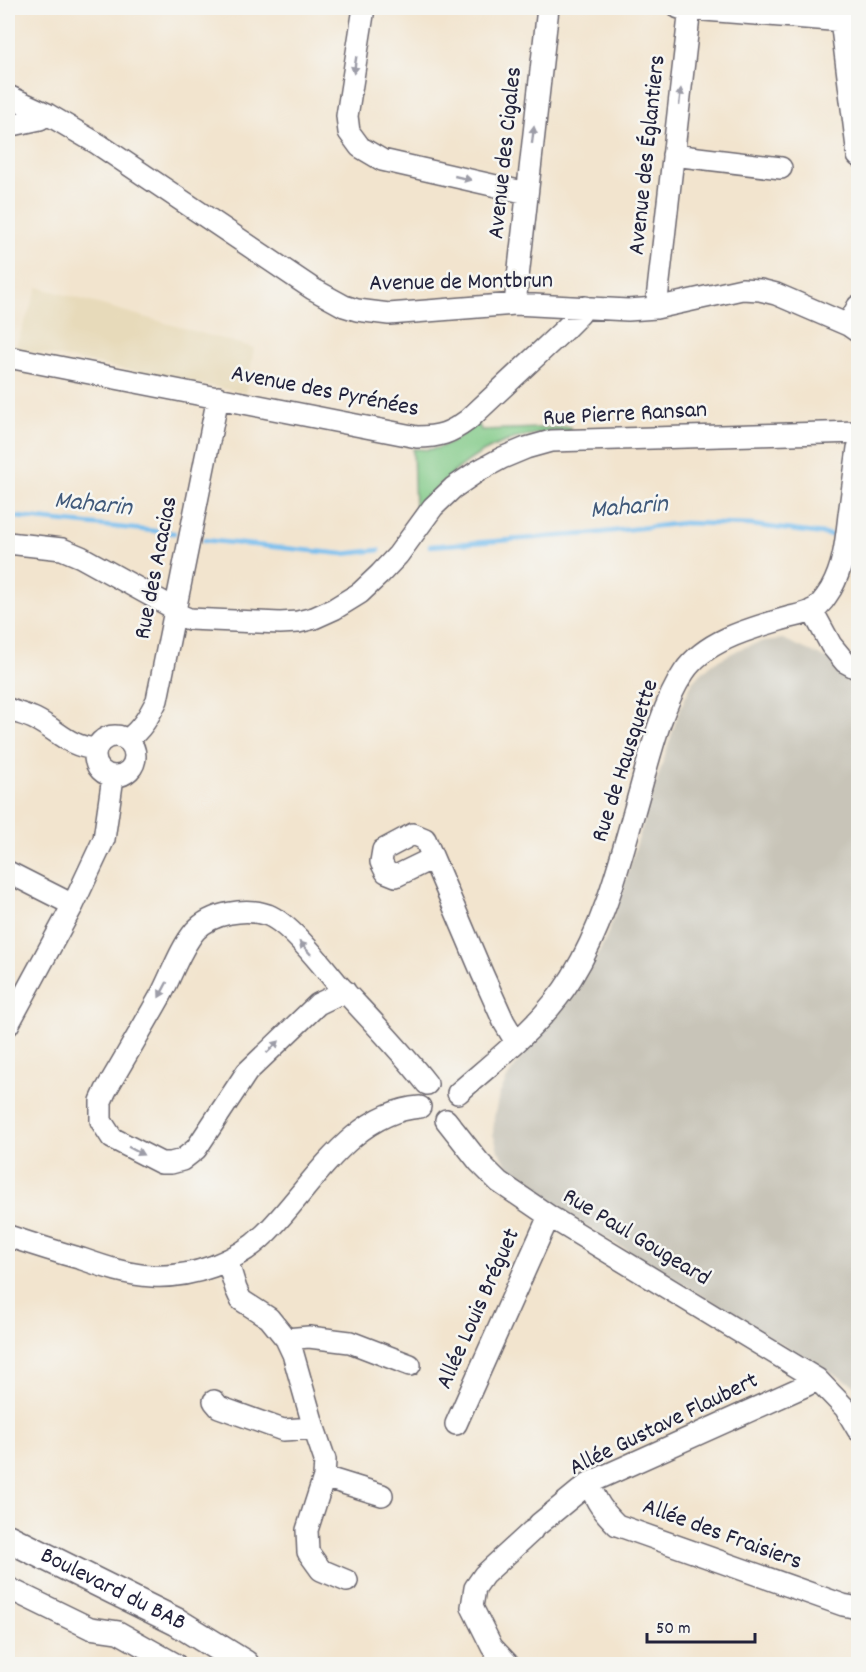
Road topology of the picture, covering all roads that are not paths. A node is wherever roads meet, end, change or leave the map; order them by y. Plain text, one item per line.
1 (364, 8) edge
2 (548, 8) edge
3 (679, 8) edge
4 (690, 8) edge
5 (849, 18) edge
6 (8, 96) edge
7 (47, 114) junction
8 (8, 126) edge
9 (674, 155) junction
10 (858, 156) edge
11 (781, 168) dead end
12 (527, 193) junction
13 (515, 304) junction
14 (858, 306) edge
15 (585, 307) junction
16 (657, 308) junction
17 (853, 329) edge
18 (8, 357) edge
19 (218, 397) junction
20 (858, 432) edge
21 (858, 448) edge
22 (8, 543) edge
23 (175, 610) junction
24 (812, 610) junction
25 (858, 669) edge
26 (8, 709) edge
27 (127, 740) junction
28 (96, 749) junction
29 (113, 777) junction
30 (433, 858) dead end
31 (8, 872) edge
32 (73, 905) junction
33 (345, 991) junction
34 (8, 1025) edge
35 (516, 1042) junction
36 (427, 1084) junction
37 (458, 1094) junction
38 (420, 1107) junction
39 (446, 1120) junction
40 (549, 1216) junction
41 (8, 1236) edge
42 (227, 1260) junction
43 (286, 1339) junction
44 (410, 1365) dead end
45 (817, 1379) junction
46 (214, 1401) dead end
47 (456, 1424) dead end
48 (314, 1428) junction
49 (858, 1430) edge
50 (324, 1477) junction
51 (589, 1484) junction
52 (382, 1495) dead end
53 (8, 1538) edge
54 (8, 1555) edge
55 (347, 1581) dead end
56 (8, 1588) edge
57 (858, 1608) edge
58 (177, 1622) junction
59 (176, 1665) edge
60 (245, 1665) edge
61 (508, 1665) edge

1 -> 12 street
12 -> 2 street, Avenue des Cigales
3 - 4 street
4 - 5 street
9 -> 4 street, Avenue des Églantiers
5 - 10 street
6 - 7 street, Avenue de Montbrun
7 - 8 street
7 - 13 street, Avenue de Montbrun
9 - 11 street
9 - 16 street, Avenue des Églantiers
12 - 13 street, Avenue des Cigales
13 - 15 street, Avenue de Montbrun
14 - 17 street
15 - 16 street, Avenue de Montbrun
15 - 19 street, Avenue des Pyrénées
16 - 17 street, Avenue de Montbrun
18 - 19 street, Avenue des Pyrénées
19 - 23 street, Rue des Acacias
20 - 23 street, Rue Pierre Ransan
21 - 24 street
22 - 23 street, Rue Pierre Ransan
23 - 27 street, Rue des Acacias
24 - 25 street
24 - 35 street, Rue de Hausquette
26 - 28 street
27 - 28 street
27 - 29 street
28 - 29 street
29 - 32 street
30 - 35 street
31 - 32 street
32 - 34 street
33 -> 33 street
33 - 36 street
35 - 37 street, Rue de Hausquette
36 - 37 street
36 - 38 street
37 - 39 street
38 - 39 street
38 - 42 street
39 - 40 street, Rue Paul Gougeard
40 - 45 street, Rue Paul Gougeard
40 - 47 street, Allée Louis Bréguet
41 - 42 street
42 - 43 street
43 - 44 street
43 - 48 street
45 - 49 street, Rue Paul Gougeard
45 - 51 street, Allée Gustave Flaubert
46 - 48 street
48 - 50 street
50 - 52 street
50 - 55 street
51 - 57 street, Allée des Fraisiers
51 - 61 street, Allée Gustave Flaubert
53 - 58 main road, Boulevard du BAB
54 - 58 main road
56 - 59 street
58 - 60 main road, Boulevard du BAB

